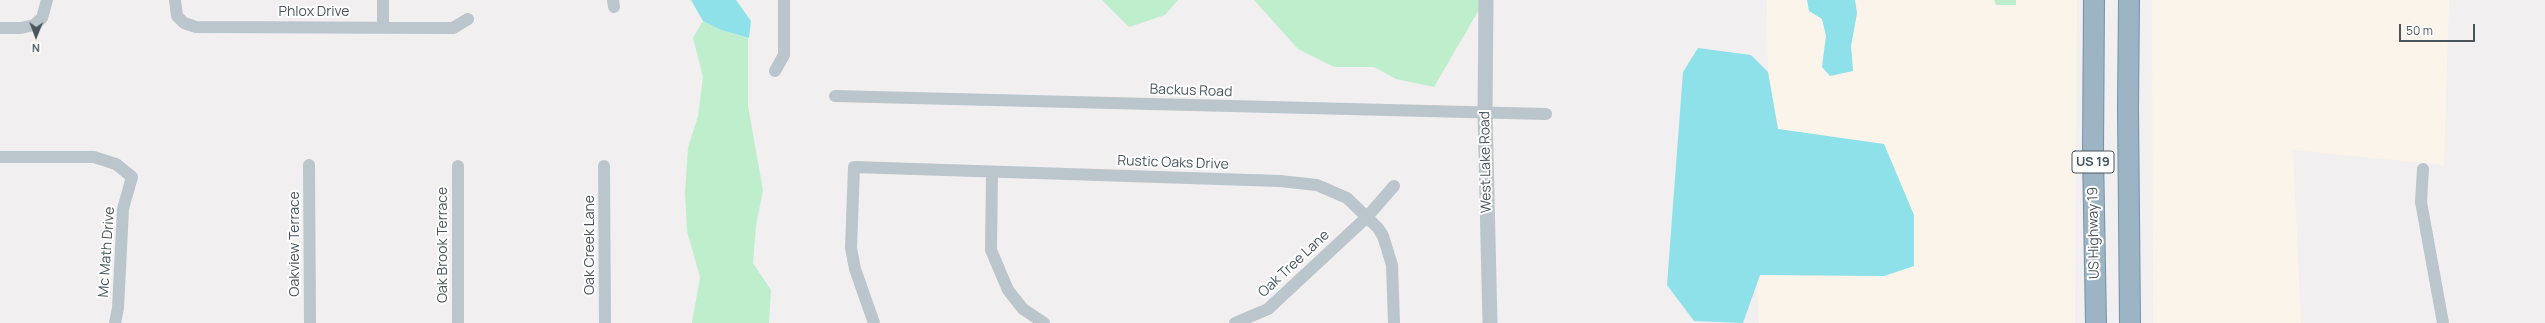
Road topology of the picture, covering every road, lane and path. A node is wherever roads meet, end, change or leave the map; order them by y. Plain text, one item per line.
1 (47, 0) edge
2 (175, 0) edge
3 (383, 0) edge
4 (784, 0) edge
5 (1486, 0) edge
6 (2094, 0) edge
7 (2129, 0) edge
8 (468, 19) dead end
9 (383, 27) junction
10 (0, 28) edge
11 (775, 71) dead end
12 (835, 96) dead end
13 (1485, 113) junction
14 (1546, 114) dead end
15 (0, 156) edge
16 (309, 165) dead end
17 (458, 166) dead end
18 (604, 166) dead end
19 (2423, 169) dead end
20 (992, 172) junction
21 (1394, 186) dead end
22 (1367, 217) junction
23 (115, 323) edge
24 (310, 323) edge
25 (458, 323) edge
26 (605, 323) edge
27 (874, 323) edge
28 (1044, 323) edge
29 (1235, 323) edge
30 (1394, 323) edge
31 (1490, 323) edge
32 (2096, 323) edge
33 (2130, 323) edge
34 (2443, 323) edge

1 - 10 street
2 - 9 street, Phlox Drive
3 - 9 street
4 - 11 street
5 - 13 street, West Lake Road
6 - 32 highway, US Highway 19 / US 19
7 - 33 highway, US 19
8 - 9 street, Phlox Drive
12 - 13 street, Backus Road
13 - 14 street, Backus Road
13 - 31 street, West Lake Road
15 - 23 street, Mc Math Drive
16 - 24 street, Oakview Terrace
17 - 25 street, Oak Brook Terrace
18 - 26 street, Oak Creek Lane
19 - 34 street
20 - 22 street, Rustic Oaks Drive
20 - 27 street, Rustic Oaks Drive
20 - 28 street
21 - 22 street, Oak Tree Lane
22 - 29 street, Oak Tree Lane
22 - 30 street, Rustic Oaks Drive

